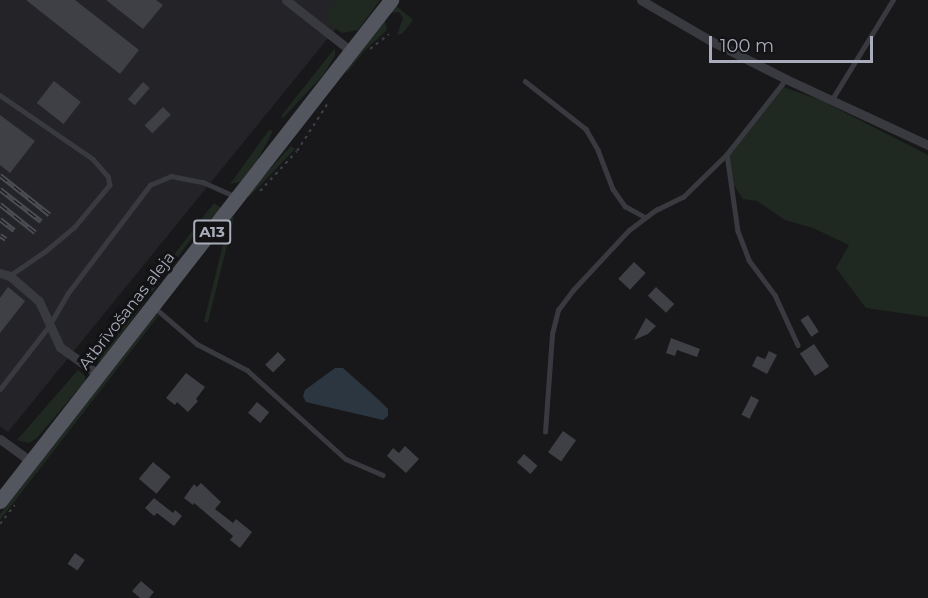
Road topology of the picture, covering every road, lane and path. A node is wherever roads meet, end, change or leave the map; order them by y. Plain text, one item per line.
1 (286, 0) edge
2 (391, 0) edge
3 (641, 0) edge
4 (893, 0) edge
5 (389, 34) dead end
6 (358, 53) junction
7 (786, 79) junction
8 (525, 81) dead end
9 (0, 95) edge
10 (334, 96) dead end
11 (831, 101) junction
12 (928, 145) edge
13 (727, 154) junction
14 (257, 194) dead end
15 (238, 198) junction
16 (645, 217) junction
17 (5, 274) edge
18 (154, 307) junction
19 (49, 326) junction
20 (798, 345) dead end
21 (99, 375) junction
22 (0, 389) edge
23 (545, 432) dead end
24 (0, 439) edge
25 (30, 461) junction
26 (383, 476) dead end
27 (0, 501) edge
28 (16, 503) dead end
29 (0, 524) edge

1 - 6 street
2 - 6 main road, Atbrīvošanas aleja / A13
3 - 7 street
4 - 11 lane
5 - 6 path
6 - 15 main road, Atbrīvošanas aleja / A13
7 - 11 street
7 - 13 lane
8 - 16 lane
9 - 17 lane
10 - 14 path
11 - 12 street
13 - 16 lane
13 - 20 lane
15 - 18 main road, Atbrīvošanas aleja / A13
15 - 19 lane
16 - 23 lane
17 - 19 street
18 - 21 main road, Atbrīvošanas aleja / A13
18 - 26 lane
19 - 21 street
19 - 22 lane
21 - 25 main road, Atbrīvošanas aleja / A13
24 - 25 street
25 - 27 main road, Atbrīvošanas aleja / A13
28 - 29 path

